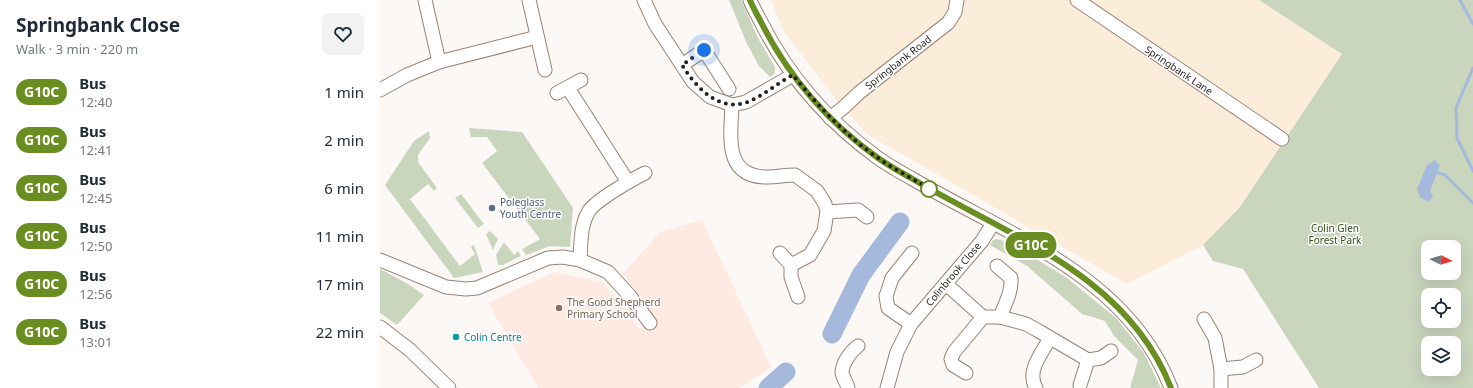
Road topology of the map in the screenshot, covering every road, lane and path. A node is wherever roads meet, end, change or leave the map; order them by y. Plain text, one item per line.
1 (425, 0) edge
2 (529, 0) edge
3 (644, 0) edge
4 (750, 0) edge
5 (957, 0) edge
6 (1077, 0) edge
7 (537, 37) junction
8 (440, 62) junction
9 (682, 65) junction
10 (545, 70) dead end
11 (793, 75) junction
12 (581, 80) dead end
13 (729, 89) dead end
14 (380, 90) edge
15 (732, 105) junction
16 (830, 118) junction
17 (1282, 139) dead end
18 (645, 173) dead end
19 (628, 182) junction
20 (827, 212) junction
21 (867, 217) dead end
22 (993, 223) junction
23 (780, 253) dead end
24 (912, 253) dead end
25 (380, 260) edge
26 (580, 260) junction
27 (791, 265) junction
28 (998, 266) dead end
29 (946, 284) junction
30 (798, 297) dead end
31 (983, 317) junction
32 (1000, 317) junction
33 (1204, 319) dead end
34 (650, 323) dead end
35 (911, 324) junction
36 (380, 327) edge
37 (1050, 338) junction
38 (858, 346) dead end
39 (1111, 351) dead end
40 (1088, 360) junction
41 (1256, 360) dead end
42 (1221, 369) junction
43 (966, 373) dead end
44 (1080, 385) dead end
45 (441, 386) edge
46 (848, 388) edge
47 (887, 388) edge
48 (1036, 388) edge
49 (1171, 388) edge
50 (1221, 388) edge

1 - 8 street
2 - 7 street
3 - 9 street
4 - 11 street
5 - 16 street, Springbank Road
6 - 17 street, Springbank Lane
7 - 8 street
7 - 10 street
8 - 14 street
9 - 13 street
9 - 15 street
11 - 15 street
11 - 16 street
12 - 19 street
15 - 20 street
16 - 22 street
18 - 19 street
19 - 26 street
20 - 21 street
20 - 27 street
22 - 29 street, Colinbrook Close
22 - 49 street
23 - 27 street
24 - 35 street
25 - 26 street
26 - 34 street
27 - 30 street
28 - 32 street
29 - 31 street
29 - 35 street, Colinbrook Close
31 - 32 street
31 - 43 street
32 - 37 street
33 - 42 street
35 - 47 street, Colinbrook Close
36 - 45 street
37 - 40 street
37 - 48 street
38 - 46 street
39 - 40 street
40 - 44 street
41 - 42 street
42 - 50 street

